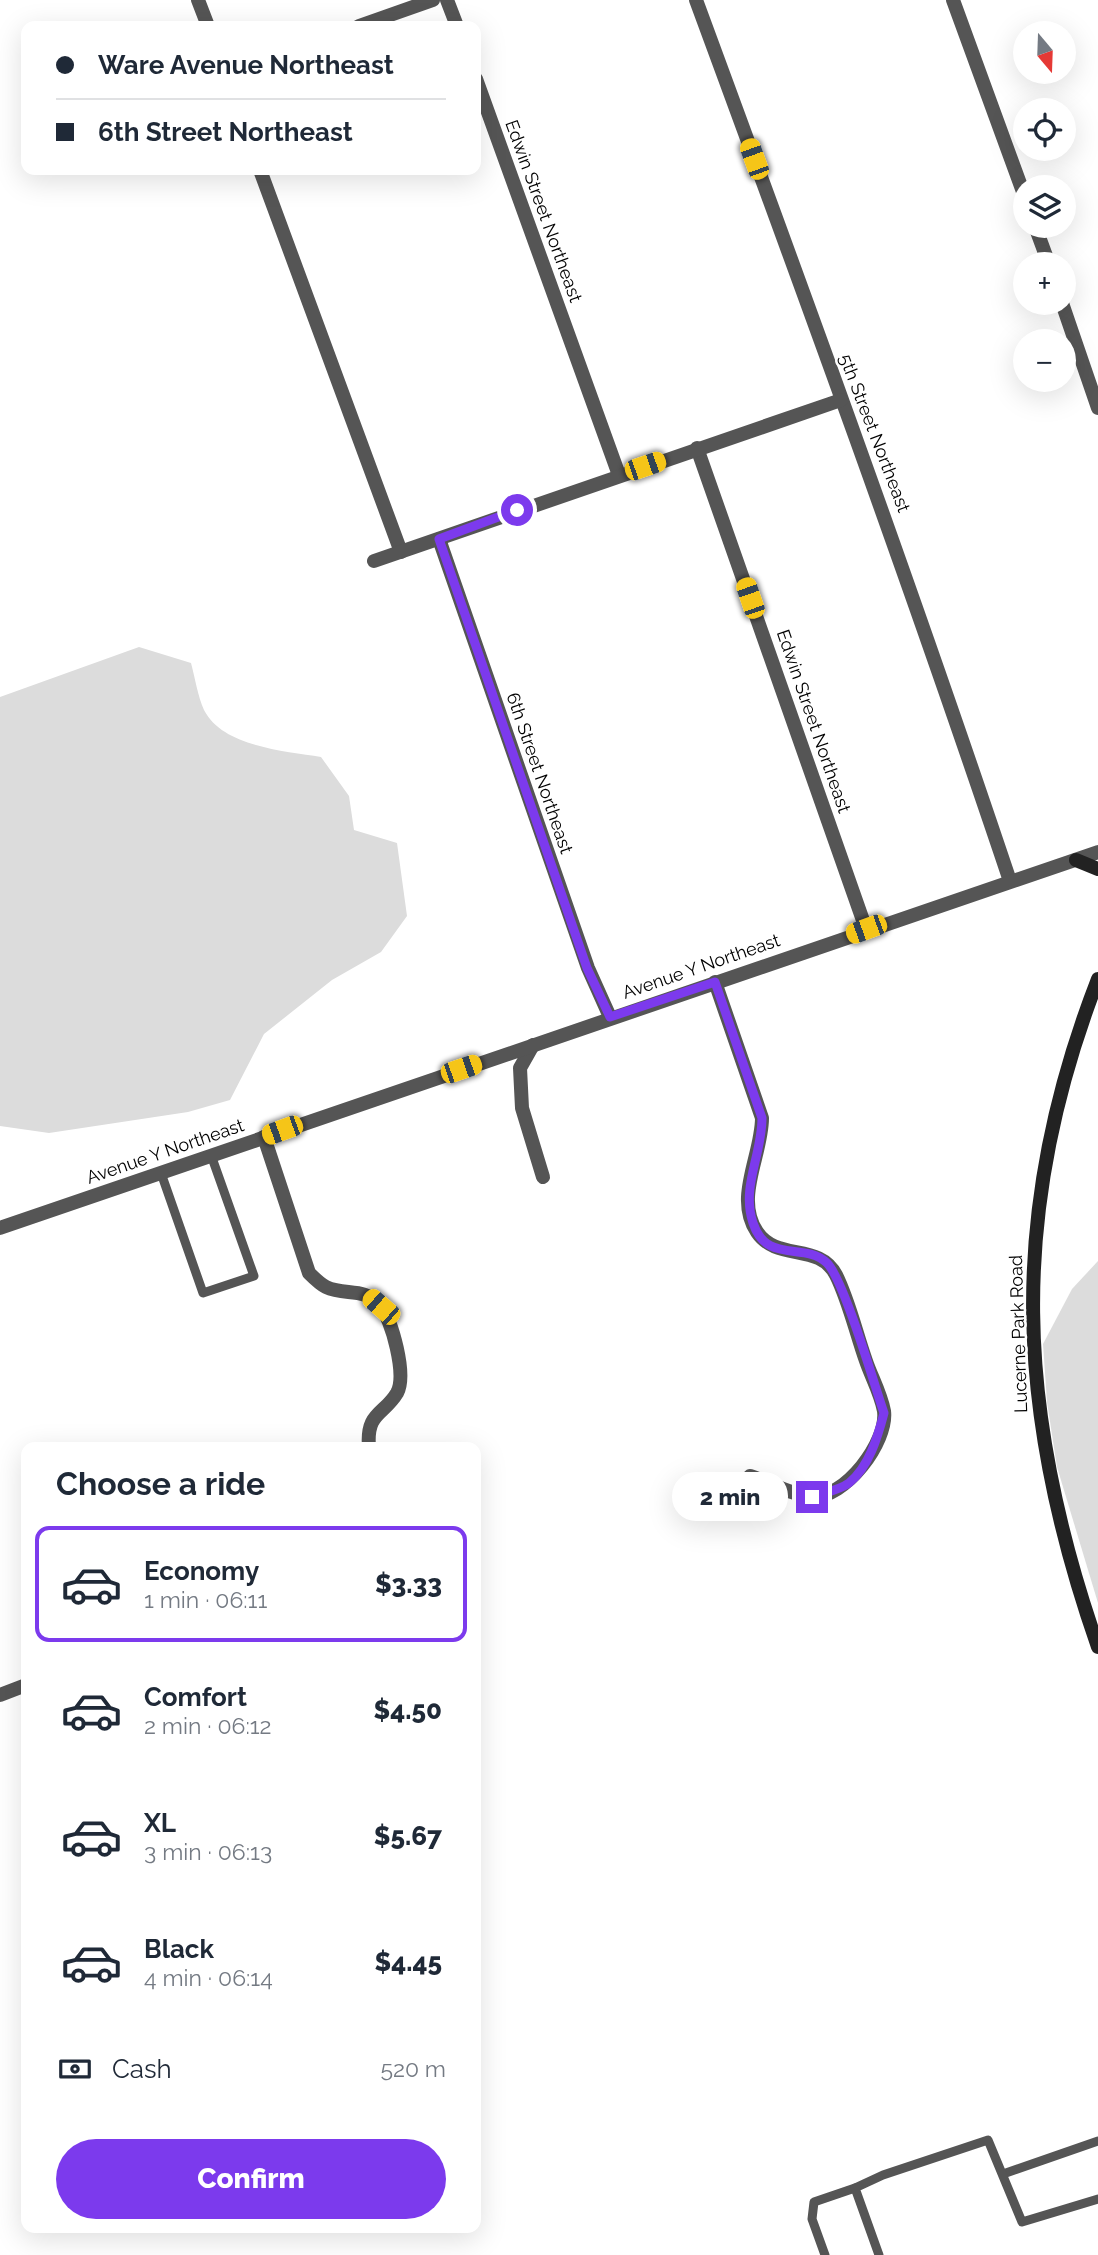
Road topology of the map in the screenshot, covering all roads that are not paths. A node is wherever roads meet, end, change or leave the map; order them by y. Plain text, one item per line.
1 (198, 0) edge
2 (433, 0) edge
3 (447, 0) edge
4 (696, 0) edge
5 (953, 0) edge
6 (206, 21) edge
7 (373, 21) edge
8 (455, 21) edge
9 (481, 93) edge
10 (262, 175) edge
11 (1017, 175) edge
12 (1066, 315) edge
13 (841, 400) junction
14 (1098, 408) edge
15 (697, 448) junction
16 (619, 475) junction
17 (439, 539) junction
18 (401, 552) junction
19 (374, 561) dead end
20 (1098, 852) edge
21 (1076, 860) junction
22 (1098, 869) edge
23 (1010, 881) junction
24 (866, 929) junction
25 (1098, 979) edge
26 (715, 982) junction
27 (610, 1017) junction
28 (533, 1045) junction
29 (264, 1137) junction
30 (211, 1155) junction
31 (161, 1173) junction
32 (543, 1177) dead end
33 (0, 1228) edge
34 (369, 1442) edge
35 (750, 1476) dead end
36 (1098, 1647) edge
37 (21, 1687) edge
38 (0, 1695) edge
39 (1098, 2141) edge
40 (1003, 2175) junction
41 (855, 2188) junction
42 (1098, 2199) edge
43 (825, 2255) edge
44 (879, 2255) edge

1 - 6 street
2 - 7 street
3 - 8 street
4 - 13 street, 5th Street Northeast
5 - 11 street
9 - 16 street, Edwin Street Northeast
10 - 18 street
12 - 14 street
13 - 15 street
13 - 23 street, 5th Street Northeast
15 - 16 street
15 - 24 street, Edwin Street Northeast
16 - 17 street
17 - 18 street
17 - 27 street, 6th Street Northeast
18 - 19 street
20 - 21 street, Avenue Y Northeast
21 - 22 main road
21 - 23 street, Avenue Y Northeast
23 - 24 street, Avenue Y Northeast
24 - 26 street, Avenue Y Northeast
25 - 36 main road, Lucerne Park Road
26 - 27 street, Avenue Y Northeast
26 - 35 street
27 - 28 street, Avenue Y Northeast
28 - 29 street, Avenue Y Northeast
28 - 32 street
29 - 30 street, Avenue Y Northeast
29 - 34 street
30 - 31 street, Avenue Y Northeast
30 - 31 lane
31 - 33 street, Avenue Y Northeast
37 - 38 street
39 - 40 lane
40 - 41 lane
40 - 42 lane
41 - 43 lane
41 - 44 lane

